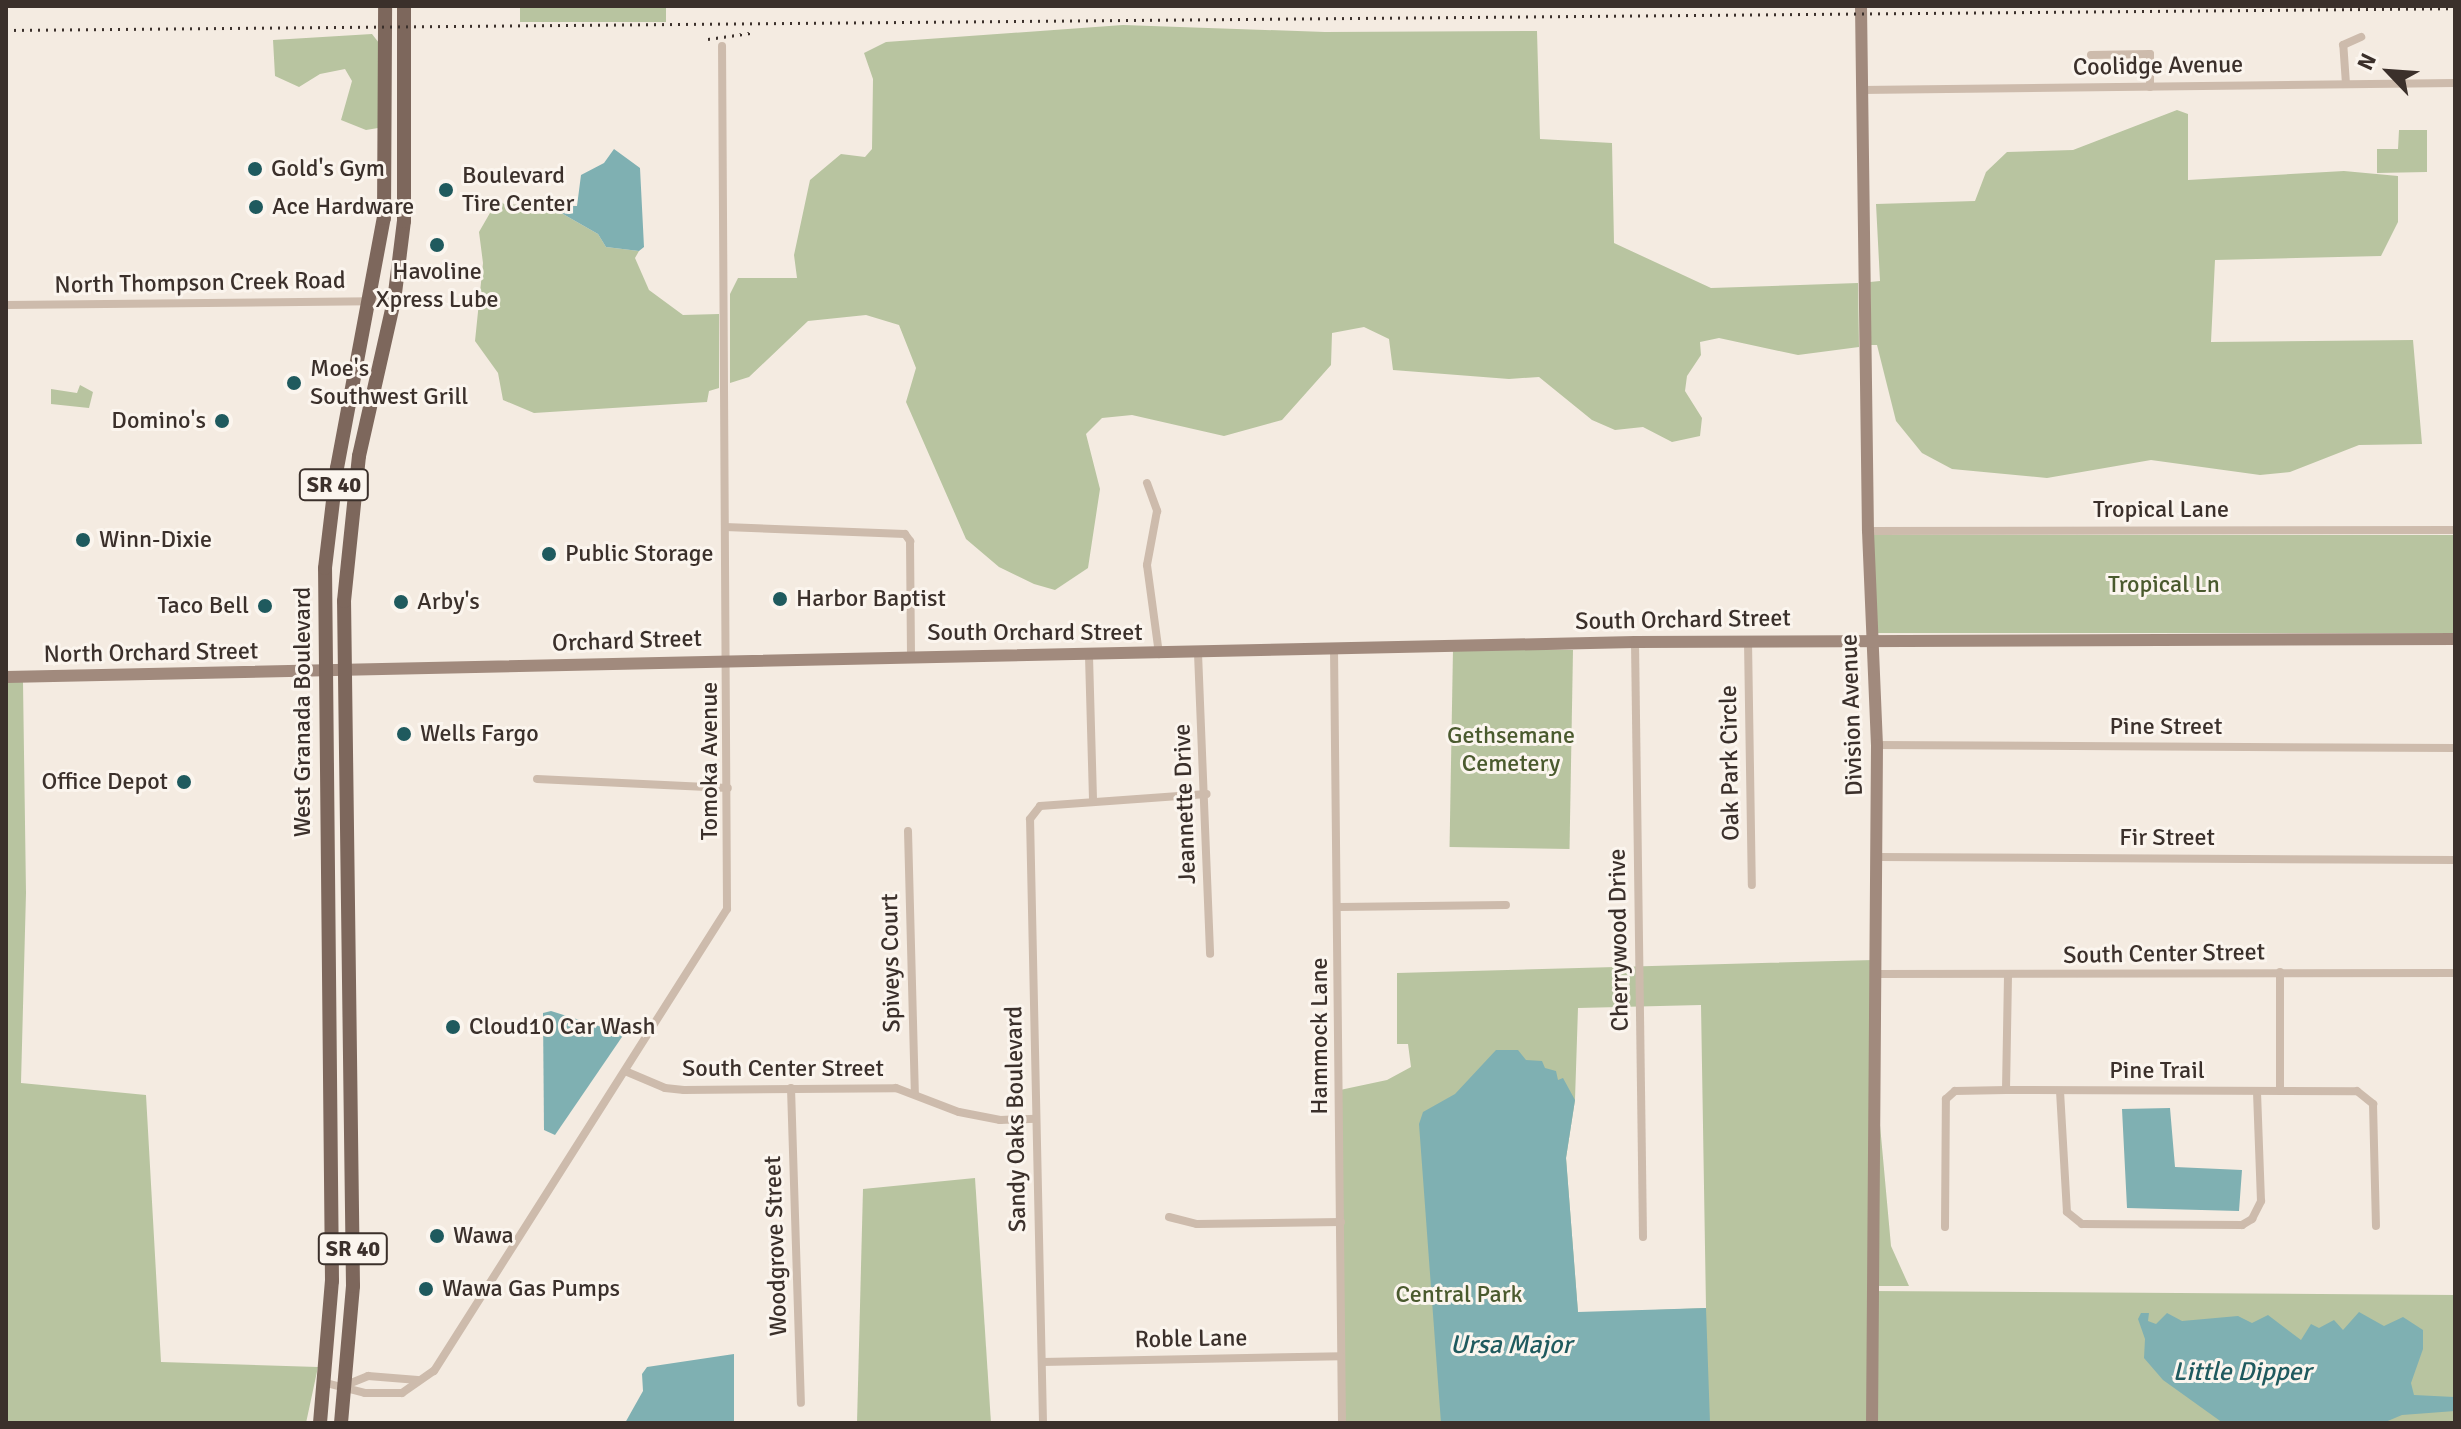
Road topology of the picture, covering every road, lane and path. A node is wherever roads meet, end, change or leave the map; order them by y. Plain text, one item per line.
1 (385, 6) edge
2 (404, 6) edge
3 (1861, 6) edge
4 (2361, 37) dead end
5 (722, 46) dead end
6 (2091, 55) dead end
7 (2455, 83) edge
8 (2346, 84) junction
9 (2150, 87) junction
10 (1861, 90) junction
11 (387, 115) junction
12 (407, 115) junction
13 (372, 301) junction
14 (394, 301) junction
15 (6, 305) edge
16 (341, 443) junction
17 (1147, 483) dead end
18 (354, 487) junction
19 (725, 527) junction
20 (2455, 530) edge
21 (1868, 531) junction
22 (2455, 639) edge
23 (1872, 640) junction
24 (1748, 641) junction
25 (1635, 642) junction
26 (1334, 648) junction
27 (1198, 653) junction
28 (1159, 654) junction
29 (911, 656) junction
30 (1089, 656) junction
31 (730, 660) junction
32 (323, 673) junction
33 (344, 673) junction
34 (6, 677) edge
35 (1877, 745) junction
36 (2455, 748) edge
37 (537, 779) dead end
38 (728, 788) junction
39 (1207, 794) junction
40 (1093, 800) junction
41 (908, 831) dead end
42 (1878, 857) junction
43 (2455, 860) edge
44 (1752, 885) dead end
45 (1506, 905) dead end
46 (1339, 907) junction
47 (1210, 954) dead end
48 (2280, 972) junction
49 (2455, 973) edge
50 (1873, 974) junction
51 (2008, 976) junction
52 (349, 989) junction
53 (329, 990) junction
54 (625, 1071) junction
55 (791, 1088) junction
56 (2006, 1090) junction
57 (2060, 1091) junction
58 (2280, 1091) junction
59 (2257, 1092) junction
60 (915, 1093) junction
61 (1036, 1119) junction
62 (1169, 1217) dead end
63 (1341, 1222) junction
64 (2376, 1226) dead end
65 (1945, 1227) dead end
66 (1643, 1237) dead end
67 (1341, 1356) junction
68 (1042, 1362) junction
69 (418, 1380) junction
70 (326, 1383) junction
71 (346, 1385) junction
72 (801, 1403) dead end
73 (320, 1423) edge
74 (341, 1423) edge
75 (1043, 1423) edge
76 (1342, 1423) edge
77 (1872, 1423) edge

1 - 11 main road, West Granada Boulevard / SR 40
2 - 12 main road, West Granada Boulevard / SR 40
3 - 10 street, Division Avenue
4 - 8 street
5 - 19 street, Tomoka Avenue
6 - 9 street
7 - 8 street, Coolidge Avenue
8 - 9 street, Coolidge Avenue
9 - 10 street, Coolidge Avenue
10 - 21 street, Division Avenue
11 - 12 street
11 - 13 main road, West Granada Boulevard / SR 40
12 - 14 main road, West Granada Boulevard / SR 40
13 - 14 street, North Thompson Creek Road
13 - 15 street, North Thompson Creek Road
13 - 16 main road, West Granada Boulevard / SR 40
14 - 18 main road, West Granada Boulevard / SR 40
16 - 18 main road
16 - 32 main road, West Granada Boulevard / SR 40
17 - 28 street
18 - 33 main road, West Granada Boulevard / SR 40
19 - 29 street
19 - 31 street, Tomoka Avenue
20 - 21 street, Tropical Lane
21 - 23 street, Division Avenue
22 - 23 street, South Orchard Street
23 - 24 street, South Orchard Street
23 - 35 street, Division Avenue
24 - 25 street, South Orchard Street
24 - 44 street, Oak Park Circle
25 - 26 street, South Orchard Street
25 - 66 street, Cherrywood Drive
26 - 27 street, South Orchard Street
26 - 46 street, Hammock Lane
27 - 28 street, South Orchard Street
27 - 39 street, Jeannette Drive
28 - 30 street, South Orchard Street
29 - 30 street, South Orchard Street
29 - 31 street, Orchard Street
30 - 40 street
31 - 33 street, Orchard Street
31 - 38 street, Tomoka Avenue
32 - 33 street, North Orchard Street
32 - 34 street, North Orchard Street
32 - 53 main road, West Granada Boulevard / SR 40
33 - 52 main road, West Granada Boulevard / SR 40
35 - 36 street, Pine Street
35 - 42 street, Division Avenue
37 - 38 street
38 - 54 street, Tomoka Avenue
39 - 40 street
39 - 47 street, Jeannette Drive
40 - 61 street, Sandy Oaks Boulevard
41 - 60 street, Spiveys Court
42 - 43 street, Fir Street
42 - 50 street, Division Avenue
45 - 46 street
46 - 63 street, Hammock Lane
48 - 49 street, South Center Street
48 - 51 street, South Center Street
48 - 58 street
50 - 51 street, South Center Street
50 - 77 street, Division Avenue
51 - 56 street
52 - 53 street
52 - 71 main road, West Granada Boulevard / SR 40
53 - 70 main road, West Granada Boulevard / SR 40
54 - 55 street, South Center Street
54 - 69 street, Tomoka Avenue
55 - 60 street, South Center Street
55 - 72 street, Woodgrove Street
56 - 57 street, Pine Trail
56 - 65 street, Pine Trail
57 - 59 street, Pine Trail
57 - 59 street
58 - 59 street, Pine Trail
58 - 64 street, Pine Trail
60 - 61 street, South Center Street
61 - 68 street, Sandy Oaks Boulevard
62 - 63 street
63 - 67 street, Hammock Lane
67 - 68 street, Roble Lane
67 - 76 street, Hammock Lane
68 - 75 street, Sandy Oaks Boulevard
69 - 71 street, Tomoka Avenue
69 - 71 street, Tomoka Avenue
70 - 71 street, Tomoka Avenue
70 - 73 main road, West Granada Boulevard / SR 40
71 - 74 main road, West Granada Boulevard / SR 40

